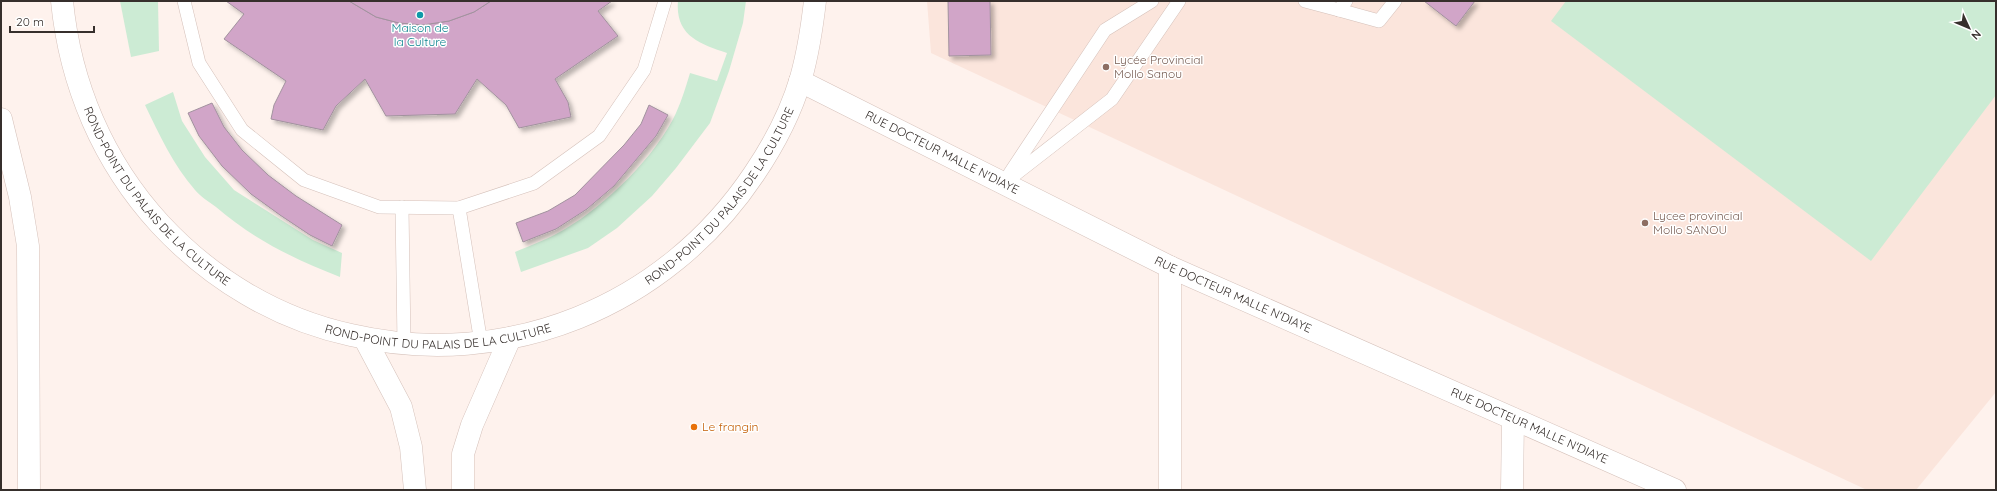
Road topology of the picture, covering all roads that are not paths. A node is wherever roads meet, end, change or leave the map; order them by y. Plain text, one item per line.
1 (62, 1) edge
2 (184, 1) edge
3 (665, 1) edge
4 (815, 1) edge
5 (1152, 1) edge
6 (1178, 1) edge
7 (1305, 1) edge
8 (1395, 1) edge
9 (1342, 5) edge
10 (800, 81) junction
11 (1, 119) edge
12 (1004, 183) junction
13 (402, 207) junction
14 (459, 208) junction
15 (1170, 267) junction
16 (365, 338) junction
17 (510, 338) junction
18 (481, 343) junction
19 (404, 344) junction
20 (1513, 419) junction
21 (29, 490) edge
22 (415, 490) edge
23 (463, 490) edge
24 (1170, 490) edge
25 (1512, 490) edge
26 (1675, 490) edge

1 - 16 street, ROND-POINT DU PALAIS DE LA CULTURE
2 - 13 lane
3 - 14 lane
4 - 10 street, ROND-POINT DU PALAIS DE LA CULTURE
5 - 12 lane
6 - 12 lane
7 - 9 lane
8 - 9 lane
10 - 12 street, RUE DOCTEUR MALLE N'DIAYE
10 - 17 street, ROND-POINT DU PALAIS DE LA CULTURE
11 - 21 street
12 - 15 street, RUE DOCTEUR MALLE N'DIAYE
13 - 14 lane
13 - 19 lane
14 - 18 lane
15 - 20 street, RUE DOCTEUR MALLE N'DIAYE
15 - 24 street
16 - 19 street, ROND-POINT DU PALAIS DE LA CULTURE
16 - 22 street
17 - 18 street, ROND-POINT DU PALAIS DE LA CULTURE
17 - 23 street
18 - 19 street, ROND-POINT DU PALAIS DE LA CULTURE
20 - 25 street
20 - 26 street, RUE DOCTEUR MALLE N'DIAYE

